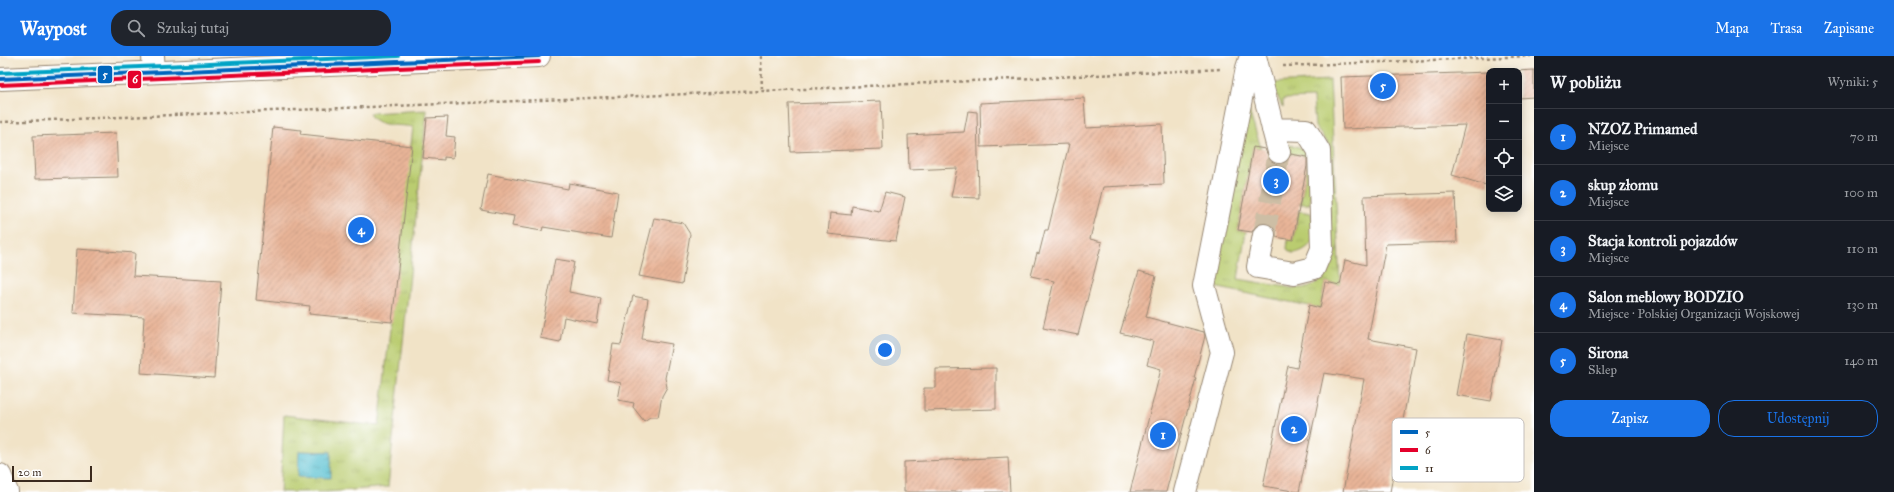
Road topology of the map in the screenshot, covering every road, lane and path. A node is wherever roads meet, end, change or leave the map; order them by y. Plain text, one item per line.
1 (528, 56) edge
2 (539, 56) edge
3 (761, 56) edge
4 (1531, 56) edge
5 (1253, 62) edge
6 (153, 64) edge
7 (0, 79) edge
8 (762, 91) junction
9 (0, 122) edge
10 (1273, 129) junction
11 (1279, 152) tunnel mouth
12 (1264, 235) tunnel mouth
13 (0, 475) edge
14 (7, 492) edge
15 (1185, 492) edge

1 - 2 main road
1 - 6 main road
3 - 8 path
4 - 5 path
5 - 8 path
5 - 10 main road
5 - 15 main road
6 - 7 main road
8 - 9 path
10 - 11 main road
10 - 12 main road
13 - 14 main road

